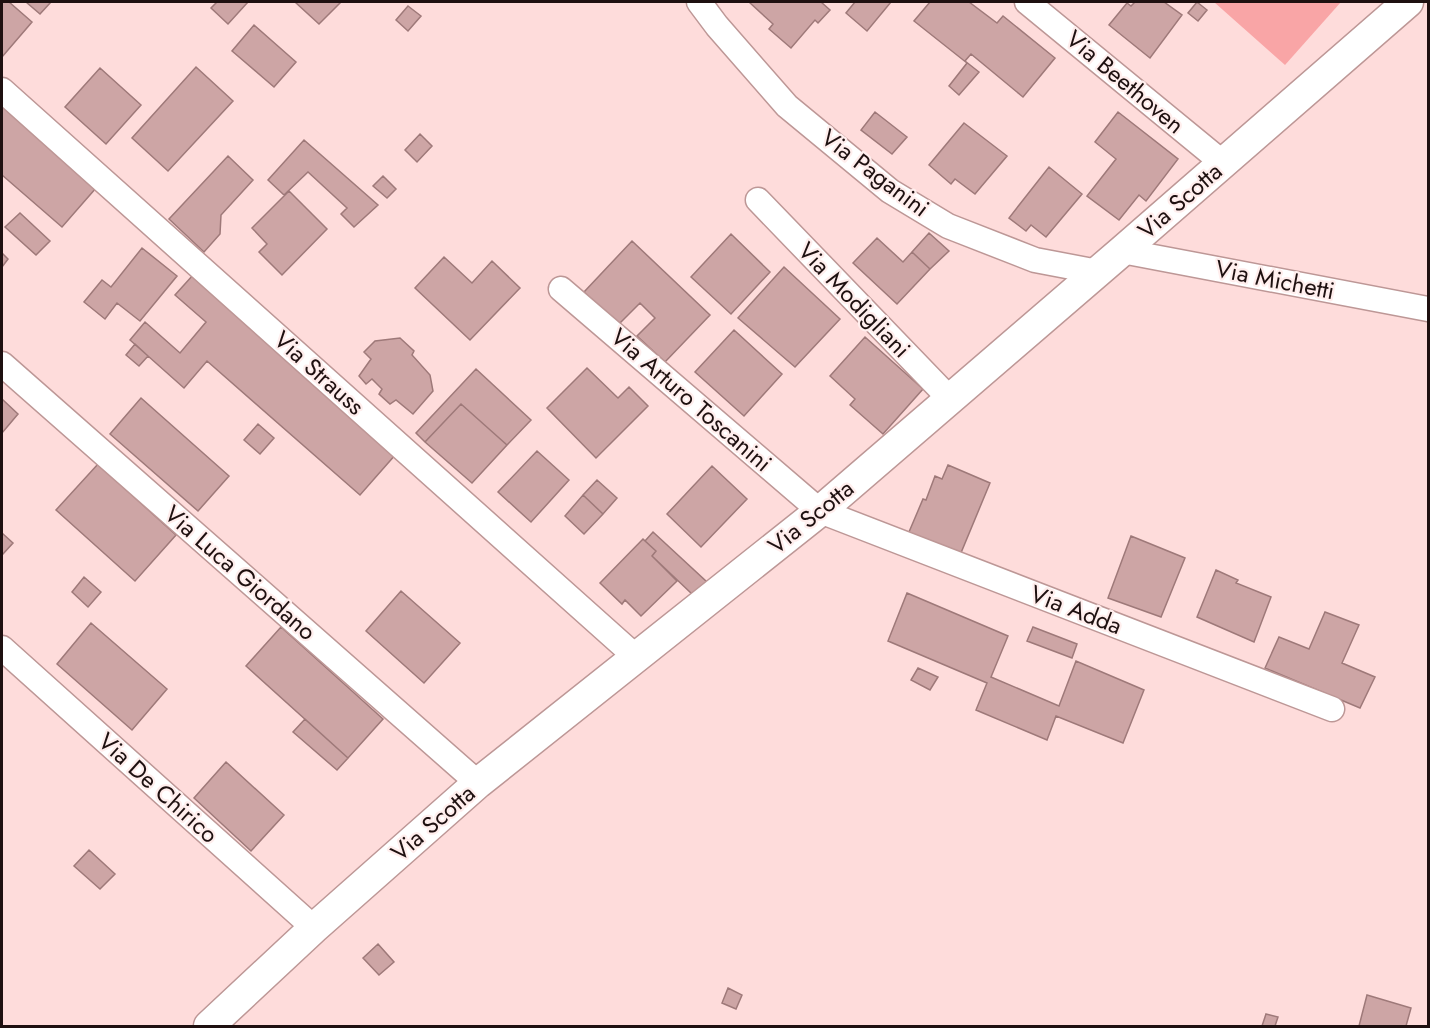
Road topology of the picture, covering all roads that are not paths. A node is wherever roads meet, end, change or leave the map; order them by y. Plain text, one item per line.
1 (699, 2) edge
2 (1027, 2) edge
3 (1408, 2) edge
4 (2, 90) edge
5 (1222, 163) junction
6 (758, 200) dead end
7 (1122, 251) junction
8 (1098, 272) junction
9 (561, 290) dead end
10 (1428, 309) edge
11 (2, 364) edge
12 (950, 399) junction
13 (820, 511) junction
14 (2, 648) edge
15 (636, 657) junction
16 (1332, 709) dead end
17 (478, 783) junction
18 (314, 928) junction
19 (209, 1026) edge

1 - 8 street, Via Paganini
2 - 5 street, Via Beethoven
3 - 5 street, Via Scotta
4 - 15 street, Via Strauss
5 - 7 street, Via Scotta
6 - 12 street, Via Modigliani
7 - 8 street, Via Scotta
7 - 10 street, Via Michetti
8 - 12 street, Via Scotta
9 - 13 street, Via Arturo Toscanini
11 - 17 street, Via Luca Giordano
12 - 13 street, Via Scotta
13 - 15 street, Via Scotta
13 - 16 street, Via Adda
14 - 18 street, Via De Chirico
15 - 17 street, Via Scotta
17 - 18 street, Via Scotta
18 - 19 street, Via Scotta

